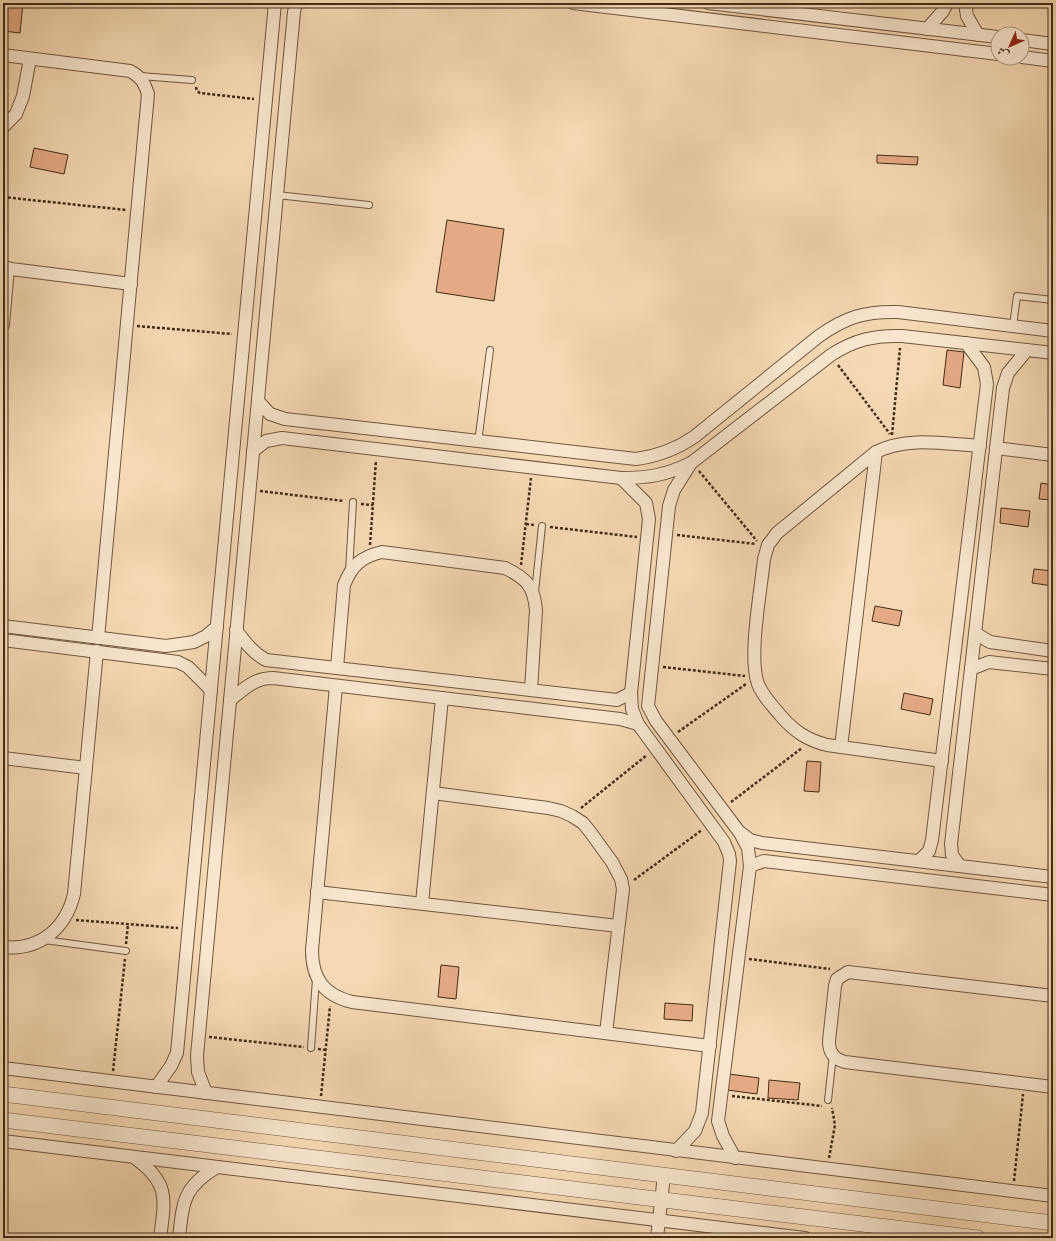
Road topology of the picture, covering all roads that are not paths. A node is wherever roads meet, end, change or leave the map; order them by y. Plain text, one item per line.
1 (573, 3) edge
2 (708, 3) edge
3 (947, 3) edge
4 (965, 3) edge
5 (275, 6) edge
6 (295, 7) edge
7 (743, 7) junction
8 (742, 23) junction
9 (927, 29) junction
10 (978, 35) junction
11 (990, 36) edge
12 (1030, 41) edge
13 (1053, 44) edge
14 (990, 53) edge
15 (3, 56) edge
16 (1030, 58) edge
17 (30, 59) junction
18 (1053, 61) edge
19 (140, 76) junction
20 (192, 80) road end
21 (3, 127) edge
22 (277, 195) junction
23 (369, 205) dead end
24 (6, 268) edge
25 (131, 284) junction
26 (1053, 300) edge
27 (3, 325) edge
28 (1013, 326) junction
29 (1053, 331) edge
30 (966, 343) junction
31 (490, 350) dead end
32 (1027, 350) junction
33 (1053, 354) edge
34 (754, 389) junction
35 (258, 401) junction
36 (767, 405) junction
37 (478, 442) junction
38 (980, 446) junction
39 (996, 448) junction
40 (253, 452) junction
41 (876, 452) junction
42 (1053, 455) edge
43 (692, 462) junction
44 (621, 478) junction
45 (353, 502) road end
46 (227, 519) junction
47 (246, 521) junction
48 (542, 526) road end
49 (349, 573) junction
50 (535, 597) junction
51 (3, 626) edge
52 (217, 627) junction
53 (236, 630) junction
54 (975, 632) junction
55 (98, 638) junction
56 (3, 640) edge
57 (166, 646) junction
58 (97, 651) junction
59 (1053, 651) edge
60 (165, 659) junction
61 (276, 661) junction
62 (337, 668) junction
63 (971, 669) junction
64 (1053, 669) edge
65 (273, 678) junction
66 (336, 686) junction
67 (211, 690) junction
68 (531, 690) junction
69 (631, 693) junction
70 (442, 698) junction
71 (230, 700) junction
72 (638, 724) junction
73 (841, 747) junction
74 (3, 758) edge
75 (942, 761) junction
76 (86, 768) junction
77 (433, 793) junction
78 (740, 833) junction
79 (919, 862) junction
80 (750, 866) junction
81 (960, 866) junction
82 (1053, 878) edge
83 (317, 892) junction
84 (1053, 895) edge
85 (422, 903) junction
86 (618, 926) junction
87 (44, 940) junction
88 (3, 947) edge
89 (126, 950) road end
90 (317, 978) junction
91 (1053, 996) edge
92 (606, 1033) junction
93 (710, 1046) junction
94 (310, 1048) road end
95 (177, 1053) junction
96 (833, 1055) junction
97 (197, 1056) junction
98 (3, 1068) edge
99 (156, 1087) junction
100 (1053, 1087) edge
101 (206, 1093) junction
102 (3, 1094) edge
103 (828, 1100) road end
104 (3, 1120) edge
105 (3, 1141) edge
106 (676, 1151) junction
107 (134, 1157) junction
108 (735, 1158) junction
109 (217, 1167) junction
110 (664, 1175) junction
111 (1053, 1196) edge
112 (662, 1200) junction
113 (659, 1220) junction
114 (1053, 1223) edge
115 (164, 1238) edge
116 (179, 1238) edge
117 (657, 1238) edge
118 (805, 1238) edge
119 (978, 1238) edge

1 - 8 street
2 - 7 street
3 - 9 street
4 - 10 street
5 - 6 street
5 - 46 street
6 - 22 street
7 - 8 street
7 - 9 street
8 - 14 street
9 - 10 street
10 - 11 street
12 - 13 street
15 - 17 street
16 - 18 street
17 - 19 street
17 - 21 street
19 - 20 lane
19 - 25 street
22 - 23 lane
22 - 35 street
24 - 25 street
24 - 27 street
25 - 55 street
26 - 28 lane
28 - 29 street
28 - 34 street
30 - 32 street
30 - 36 street
30 - 38 street
31 - 37 lane
32 - 33 street
32 - 39 street
34 - 36 street
34 - 37 street
35 - 37 street
35 - 40 street
36 - 43 street
38 - 41 street
38 - 75 street
39 - 42 street
39 - 54 street
40 - 44 street
40 - 47 street
41 - 73 street
41 - 73 street
43 - 44 street
43 - 78 street
44 - 69 street
45 - 49 lane
46 - 47 street
46 - 52 street
47 - 53 street
48 - 50 lane
49 - 50 street
49 - 62 street
50 - 68 street
51 - 55 street
52 - 57 street
52 - 67 street
53 - 61 street
53 - 71 street
54 - 59 street
54 - 63 street
55 - 57 street
56 - 58 street
57 - 60 street
58 - 60 street
58 - 76 street
60 - 67 street
61 - 62 street
61 - 65 street
62 - 68 street
63 - 64 street
63 - 81 street
65 - 66 street
65 - 71 street
66 - 70 street
66 - 83 street
67 - 95 street
68 - 69 street
69 - 72 street
70 - 72 street
70 - 77 street
71 - 97 street
72 - 93 street
73 - 75 street
74 - 76 street
75 - 79 street
76 - 87 street
77 - 85 street
77 - 86 street
78 - 79 street
78 - 80 street
79 - 81 street
80 - 84 street
80 - 108 street
81 - 82 street
83 - 85 street
83 - 90 street
85 - 86 street
86 - 92 street
87 - 88 street
87 - 89 lane
90 - 92 street
90 - 94 lane
91 - 96 street
92 - 93 street
93 - 106 street
95 - 97 street
95 - 99 street
96 - 100 street
96 - 103 lane
97 - 101 street
98 - 99 street
99 - 101 street
101 - 106 street
102 - 110 street
104 - 112 street
105 - 107 street
106 - 108 street
107 - 109 street
107 - 115 street
108 - 111 street
109 - 113 street
109 - 116 street
110 - 112 street
110 - 114 street
112 - 113 street
112 - 119 street
113 - 117 street
113 - 118 street

